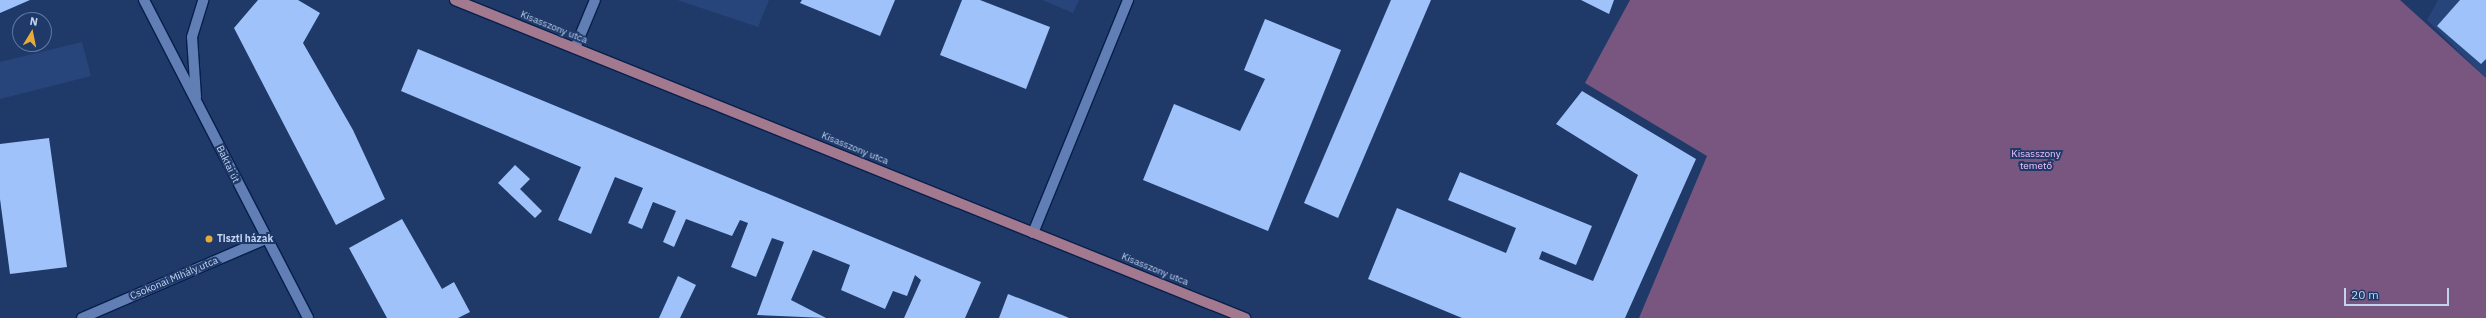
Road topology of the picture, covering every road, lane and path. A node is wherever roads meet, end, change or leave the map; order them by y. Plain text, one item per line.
1 (144, 0) edge
2 (203, 0) edge
3 (455, 0) edge
4 (595, 0) edge
5 (1128, 0) edge
6 (575, 48) junction
7 (196, 101) junction
8 (1033, 233) junction
9 (265, 239) junction
10 (82, 318) edge
11 (308, 318) edge
12 (1245, 318) edge

1 - 7 street
2 - 7 street, Baktai út
3 - 6 main road, Kisasszony utca
4 - 6 street
5 - 8 street
6 - 8 main road, Kisasszony utca
7 - 9 street, Baktai út
8 - 12 main road, Kisasszony utca
9 - 10 street, Csokonai Mihály utca
9 - 11 street, Baktai út

